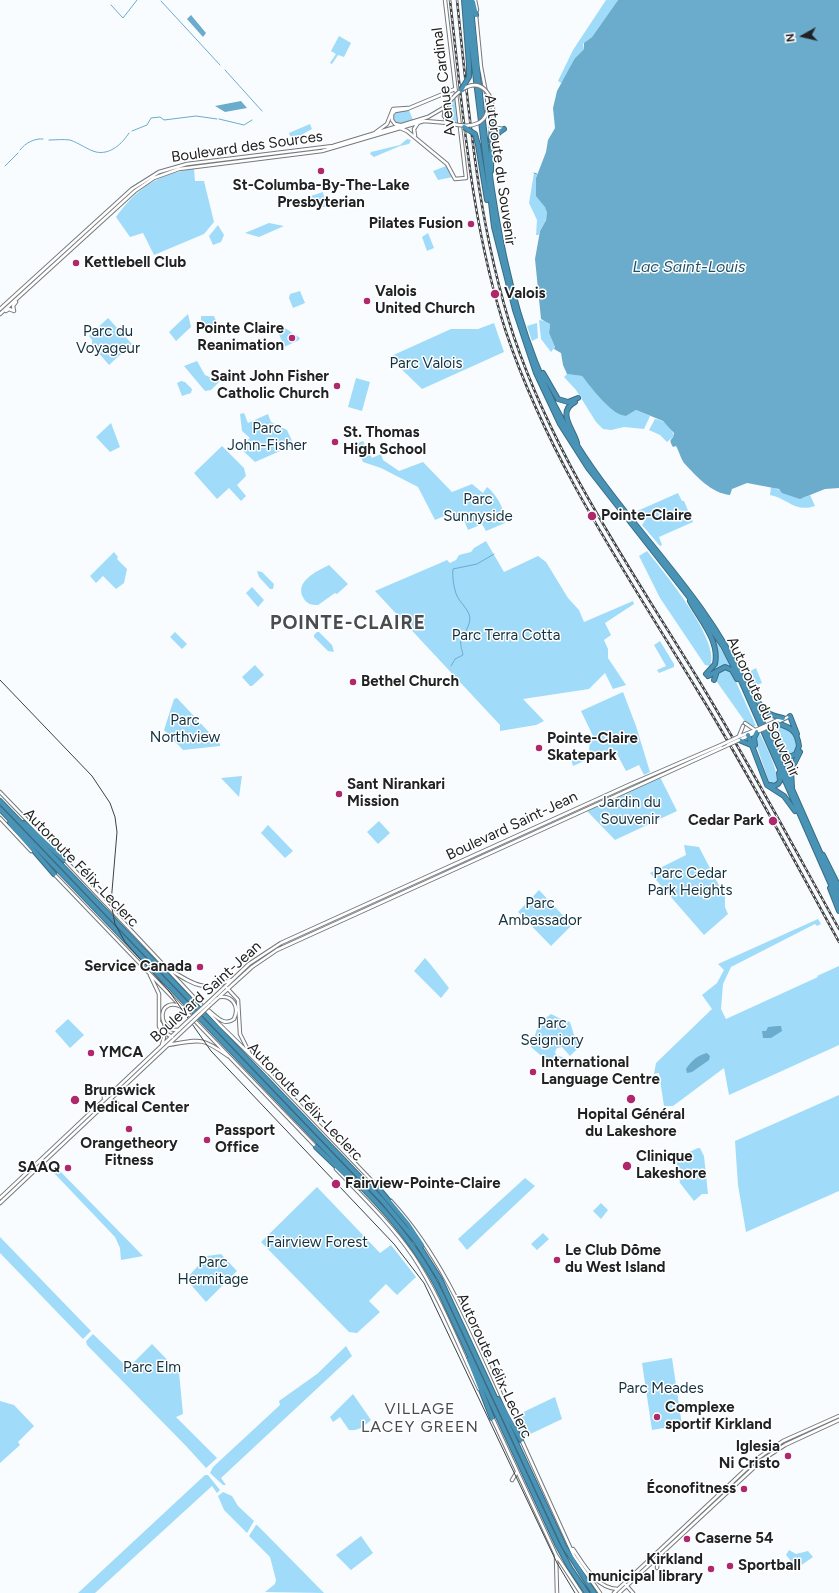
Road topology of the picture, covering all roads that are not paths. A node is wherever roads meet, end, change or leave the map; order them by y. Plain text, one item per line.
1 (445, 0) edge
2 (465, 0) edge
3 (473, 0) edge
4 (476, 15) joint
5 (455, 89) junction
6 (450, 90) junction
7 (461, 90) junction
8 (456, 93) junction
9 (445, 107) junction
10 (410, 108) junction
11 (492, 120) junction
12 (447, 122) junction
13 (418, 123) junction
14 (400, 127) junction
15 (464, 127) junction
16 (504, 129) joint
17 (373, 134) junction
18 (418, 140) junction
19 (491, 146) junction
20 (491, 185) junction
21 (498, 245) junction
22 (18, 298) junction
23 (0, 309) edge
24 (0, 314) edge
25 (529, 344) junction
26 (578, 448) junction
27 (686, 592) junction
28 (717, 670) junction
29 (714, 680) dead end
30 (745, 683) junction
31 (746, 692) junction
32 (790, 716) junction
33 (782, 718) junction
34 (776, 723) junction
35 (767, 727) junction
36 (757, 730) junction
37 (748, 736) junction
38 (739, 738) junction
39 (722, 746) junction
40 (753, 746) junction
41 (776, 763) junction
42 (0, 792) edge
43 (794, 797) junction
44 (0, 801) edge
45 (0, 810) edge
46 (8, 810) junction
47 (0, 818) edge
48 (800, 818) junction
49 (811, 836) junction
50 (64, 860) junction
51 (54, 874) junction
52 (828, 881) junction
53 (839, 887) edge
54 (839, 895) edge
55 (839, 903) edge
56 (839, 911) edge
57 (169, 970) junction
58 (150, 975) junction
59 (234, 979) junction
60 (226, 988) junction
61 (219, 996) junction
62 (210, 1003) junction
63 (203, 1006) junction
64 (184, 1008) junction
65 (160, 1021) junction
66 (188, 1024) junction
67 (179, 1030) junction
68 (173, 1038) junction
69 (162, 1045) junction
70 (167, 1046) junction
71 (252, 1057) junction
72 (231, 1058) junction
73 (103, 1089) dead end
74 (103, 1100) junction
75 (117, 1103) dead end
76 (102, 1108) junction
77 (93, 1110) junction
78 (89, 1119) junction
79 (316, 1147) junction
80 (374, 1183) junction
81 (0, 1198) edge
82 (375, 1201) junction
83 (0, 1203) edge
84 (436, 1272) junction
85 (462, 1339) junction
86 (488, 1381) junction
87 (839, 1416) edge
88 (492, 1418) junction
89 (839, 1420) edge
90 (521, 1440) junction
91 (517, 1472) junction
92 (521, 1481) junction
93 (569, 1543) junction
94 (556, 1555) junction
95 (658, 1558) junction
96 (657, 1568) dead end
97 (625, 1585) junction
98 (618, 1591) edge
99 (557, 1593) edge
100 (581, 1593) edge
101 (587, 1593) edge
102 (594, 1593) edge
103 (600, 1593) edge
104 (614, 1593) edge
105 (633, 1593) edge

1 - 5 main road, Avenue Cardinal
2 - 7 highway, bridge
2 - 21 highway, Autoroute du Souvenir
3 - 4 highway
3 - 20 highway, Autoroute du Souvenir
4 - 15 main road, bridge
5 - 6 main road
5 - 8 main road, Avenue Cardinal
6 - 8 main road
6 - 10 main road
7 - 9 main road, Boulevard des Sources, bridge
7 - 11 main road, bridge
8 - 18 main road, Avenue Cardinal
9 - 12 main road
9 - 14 main road, Boulevard des Sources
10 - 14 main road
10 - 17 main road
11 - 16 main road
11 - 19 highway
12 - 13 main road, Boulevard des Sources
12 - 15 main road, Boulevard des Sources, bridge
13 - 14 main road, Boulevard des Sources
13 - 18 main road
14 - 17 main road, Boulevard des Sources
14 - 18 main road
14 - 22 main road, Boulevard des Sources
15 - 21 highway, bridge
16 - 19 highway
17 - 23 main road, Boulevard des Sources
19 - 20 highway
20 - 25 highway, Autoroute du Souvenir
21 - 27 highway, Autoroute du Souvenir
22 - 24 main road, Boulevard des Sources
22 - 24 main road
25 - 26 highway, Autoroute du Souvenir
25 - 26 highway
26 - 30 highway, Autoroute du Souvenir
27 - 28 highway
27 - 31 highway, Autoroute du Souvenir
28 - 29 highway
28 - 31 highway
30 - 33 highway
30 - 35 highway, Autoroute du Souvenir
31 - 41 highway, Autoroute du Souvenir
32 - 33 main road, Boulevard Saint-Jean
32 - 34 main road, Boulevard Saint-Jean
32 - 43 highway
33 - 35 main road, Boulevard Saint-Jean
34 - 35 main road, Boulevard Saint-Jean
34 - 35 highway
35 - 36 main road, Boulevard Saint-Jean, bridge
35 - 43 highway, Autoroute du Souvenir
36 - 37 main road, Boulevard Saint-Jean
36 - 38 main road, Boulevard Saint-Jean
36 - 38 main road
36 - 41 highway
37 - 38 main road, Boulevard Saint-Jean
37 - 40 highway
38 - 39 main road, Boulevard Saint-Jean, bridge
38 - 40 highway
39 - 59 main road, Boulevard Saint-Jean
39 - 60 main road, Boulevard Saint-Jean
40 - 48 highway
41 - 48 highway, Autoroute du Souvenir
42 - 50 main road
43 - 49 highway, Autoroute du Souvenir
44 - 46 highway, Autoroute Félix-Leclerc
45 - 51 highway
45 - 82 highway, Autoroute Félix-Leclerc
46 - 50 highway
46 - 84 highway, Autoroute Félix-Leclerc
47 - 51 main road
48 - 52 highway, Autoroute du Souvenir
49 - 53 highway
49 - 54 highway, Autoroute du Souvenir
50 - 57 main road
51 - 58 main road
52 - 55 highway, Autoroute du Souvenir
52 - 56 highway
57 - 59 main road
57 - 63 main road
58 - 64 main road
58 - 65 main road
59 - 60 main road, Boulevard Saint-Jean
60 - 61 main road, Boulevard Saint-Jean
60 - 62 main road, Boulevard Saint-Jean
60 - 71 main road
61 - 62 main road, Boulevard Saint-Jean
61 - 63 main road
62 - 66 main road, Boulevard Saint-Jean, bridge
63 - 71 main road
64 - 67 main road
64 - 72 main road
65 - 68 main road
65 - 69 main road
66 - 67 main road, Boulevard Saint-Jean
66 - 68 main road, Boulevard Saint-Jean
67 - 68 main road, Boulevard Saint-Jean
68 - 69 main road, Boulevard Saint-Jean
68 - 70 main road, Boulevard Saint-Jean
69 - 74 main road, Boulevard Saint-Jean
70 - 72 main road
70 - 76 main road, Boulevard Saint-Jean
71 - 80 main road
72 - 79 main road
73 - 74 main road
74 - 77 main road, Boulevard Saint-Jean
75 - 76 main road
76 - 78 main road, Boulevard Saint-Jean
77 - 78 main road
77 - 81 main road, Boulevard Saint-Jean
78 - 83 main road, Boulevard Saint-Jean
79 - 82 highway
79 - 88 main road
80 - 84 highway
80 - 90 main road
82 - 85 highway, Autoroute Félix-Leclerc
84 - 86 highway, Autoroute Félix-Leclerc
85 - 88 highway
85 - 101 highway, Autoroute Félix-Leclerc
86 - 90 highway
86 - 102 highway, Autoroute Félix-Leclerc
87 - 97 main road
88 - 91 main road
89 - 95 main road
90 - 93 main road
91 - 92 main road
91 - 92 main road
92 - 94 main road
93 - 98 main road
93 - 103 main road
94 - 99 main road
94 - 100 main road
95 - 96 main road
95 - 97 main road
97 - 98 main road
97 - 105 main road
98 - 104 main road

